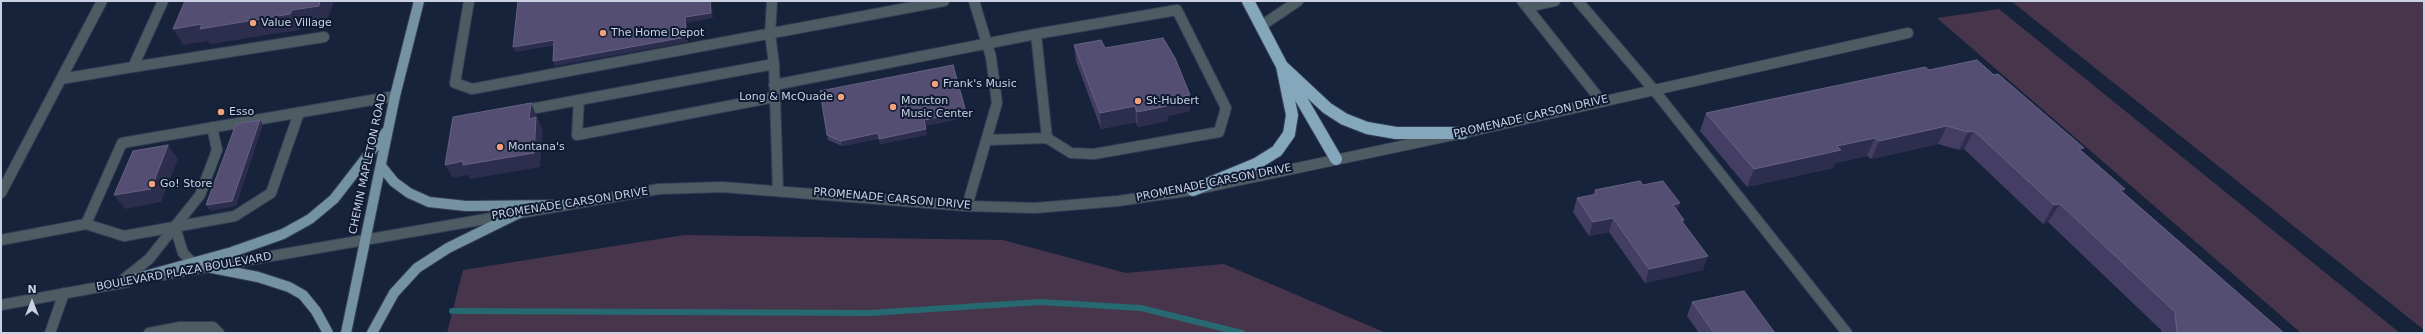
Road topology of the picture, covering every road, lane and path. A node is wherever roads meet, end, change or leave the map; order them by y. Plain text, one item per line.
1 (102, 1) edge
2 (163, 1) edge
3 (419, 1) edge
4 (469, 1) edge
5 (772, 1) edge
6 (944, 1) edge
7 (974, 1) edge
8 (1248, 1) edge
9 (1298, 1) edge
10 (1555, 1) edge
11 (1578, 1) edge
12 (1524, 4) edge
13 (1261, 26) junction
14 (1908, 33) dead end
15 (770, 34) junction
16 (1036, 34) junction
17 (324, 37) dead end
18 (987, 44) junction
19 (774, 64) junction
20 (1282, 66) junction
21 (133, 67) junction
22 (61, 78) junction
23 (774, 85) junction
24 (1654, 90) junction
25 (395, 96) junction
26 (774, 97) junction
27 (579, 100) junction
28 (1602, 102) junction
29 (512, 112) edge
30 (299, 113) junction
31 (212, 128) junction
32 (388, 131) junction
33 (1463, 133) junction
34 (1047, 138) junction
35 (987, 140) junction
36 (1336, 159) junction
37 (381, 166) junction
38 (778, 190) junction
39 (1193, 190) junction
40 (1, 193) edge
41 (562, 205) junction
42 (967, 206) junction
43 (521, 212) junction
44 (86, 224) junction
45 (175, 227) junction
46 (366, 238) junction
47 (1, 240) edge
48 (193, 263) junction
49 (207, 267) junction
50 (119, 283) junction
51 (64, 293) junction
52 (1, 305) edge
53 (50, 333) edge
54 (149, 333) edge
55 (218, 333) edge
56 (328, 333) edge
57 (346, 333) edge
58 (372, 333) edge
59 (1847, 333) edge

1 - 22 street
2 - 21 street
3 - 25 main road, CHEMIN MAPLETON ROAD
4 - 15 street
5 - 15 street
6 - 15 street
7 - 18 street
8 - 13 highway
9 - 13 street
10 - 12 street
11 - 24 street
12 - 28 street
13 - 20 highway
14 - 24 street, PROMENADE CARSON DRIVE
15 - 19 street
16 - 18 street
16 - 34 street
16 - 34 street
17 - 21 street
18 - 23 street
18 - 35 street
19 - 23 street
19 - 27 street
20 - 33 highway
20 - 36 highway
20 - 39 highway
21 - 22 street
22 - 40 street
23 - 26 street
24 - 28 street, PROMENADE CARSON DRIVE
24 - 59 street
25 - 30 street
25 - 32 main road, CHEMIN MAPLETON ROAD
26 - 27 street
26 - 38 street
27 - 29 street
28 - 33 street, PROMENADE CARSON DRIVE
30 - 31 street
30 - 45 street
31 - 44 street
31 - 45 street
32 - 37 main road, CHEMIN MAPLETON ROAD
32 - 48 main road
33 - 36 street, PROMENADE CARSON DRIVE
34 - 35 street
35 - 42 street
36 - 39 street, PROMENADE CARSON DRIVE
37 - 41 main road
37 - 46 main road, CHEMIN MAPLETON ROAD
38 - 41 street, PROMENADE CARSON DRIVE
38 - 42 street, PROMENADE CARSON DRIVE
39 - 42 street, PROMENADE CARSON DRIVE
41 - 43 street, PROMENADE CARSON DRIVE
43 - 46 street, PROMENADE CARSON DRIVE
43 - 58 main road
44 - 45 street
44 - 47 street
45 - 48 street
45 - 50 street
46 - 49 street, BOULEVARD PLAZA BOULEVARD
46 - 57 main road, CHEMIN MAPLETON ROAD
48 - 50 main road
49 - 50 street, BOULEVARD PLAZA BOULEVARD
49 - 56 main road
50 - 51 street, BOULEVARD PLAZA BOULEVARD
51 - 52 street, BOULEVARD PLAZA BOULEVARD
51 - 53 street
54 - 55 street

